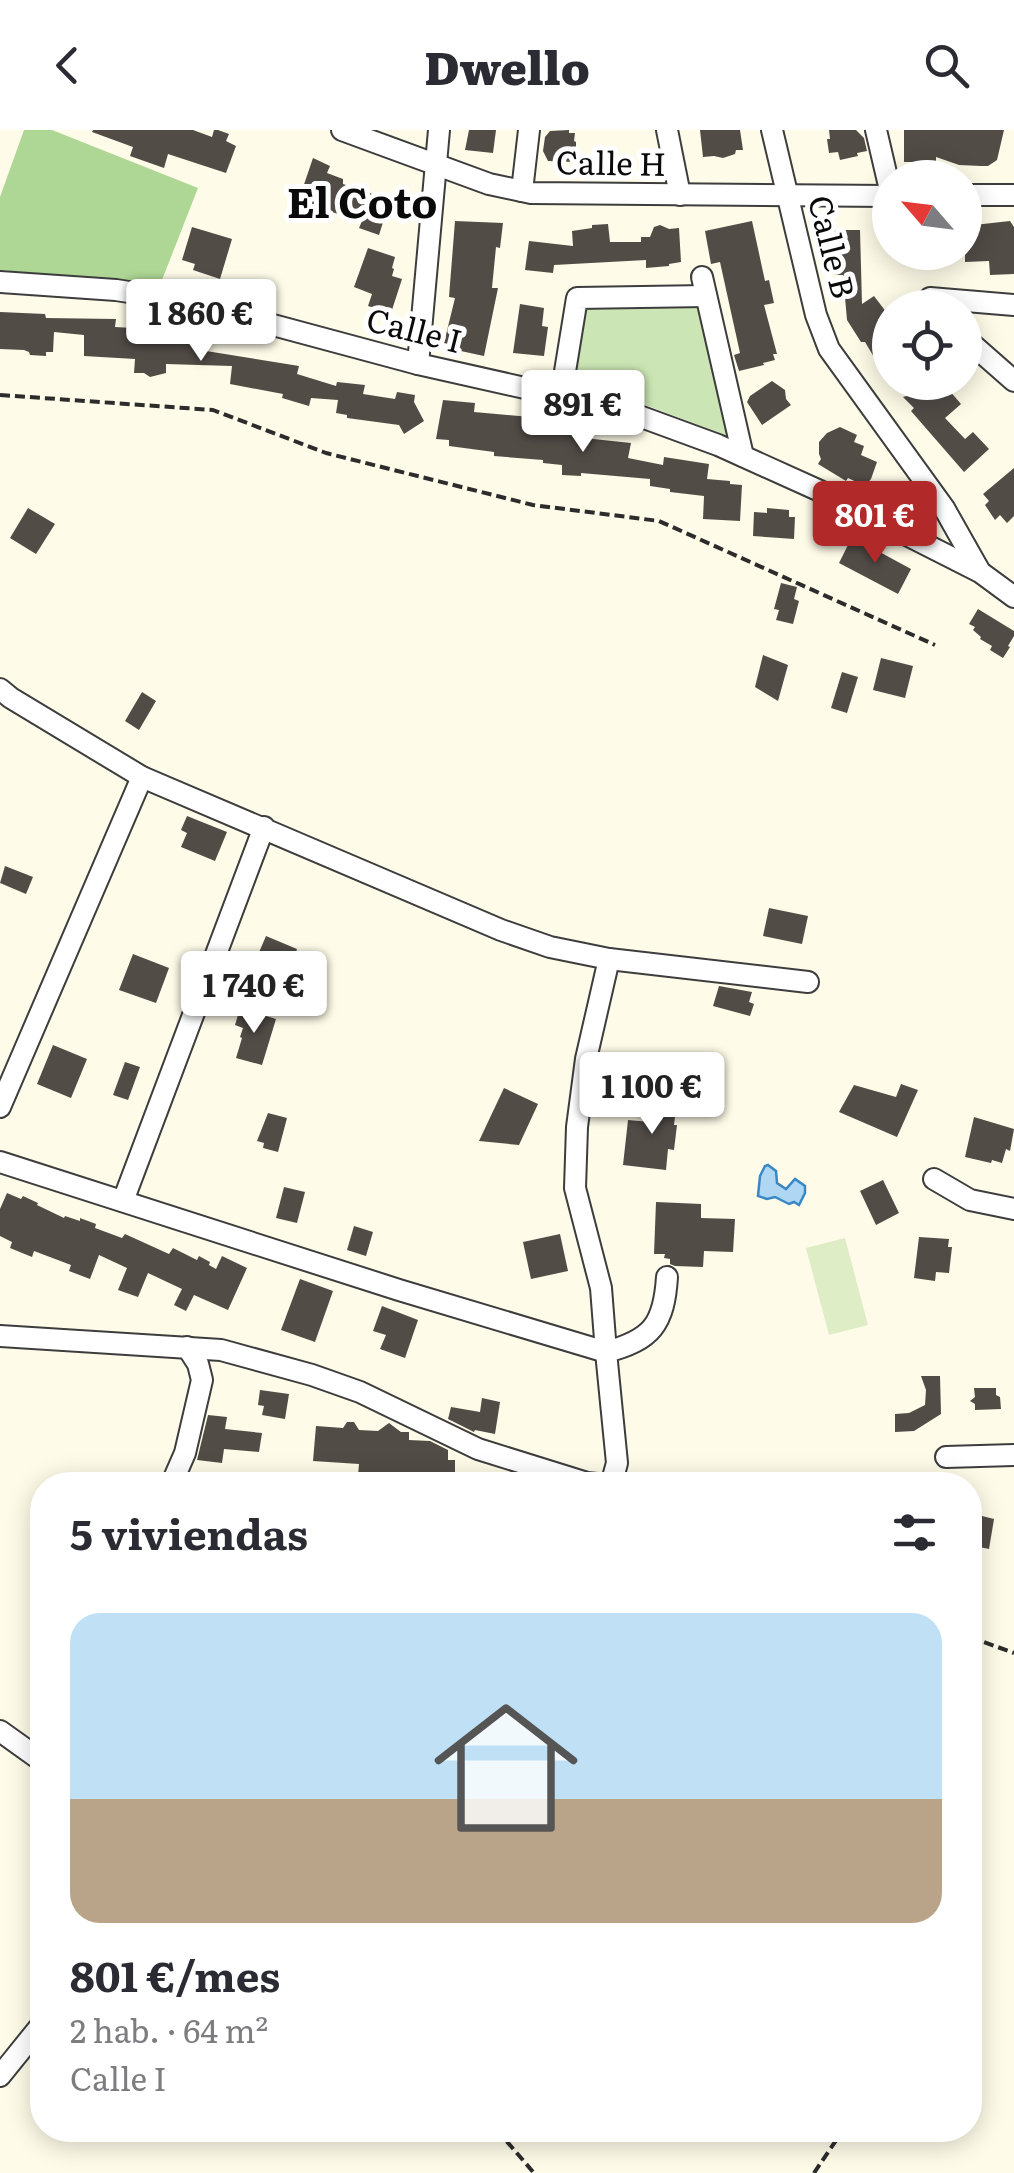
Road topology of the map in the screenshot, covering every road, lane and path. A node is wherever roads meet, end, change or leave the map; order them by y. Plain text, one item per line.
1 (342, 130) edge
2 (439, 130) edge
3 (529, 130) edge
4 (667, 130) edge
5 (772, 130) edge
6 (876, 130) edge
7 (883, 160) edge
8 (436, 166) junction
9 (1014, 185) edge
10 (522, 192) junction
11 (872, 194) edge
12 (680, 195) junction
13 (982, 195) edge
14 (1013, 195) edge
15 (786, 196) junction
16 (0, 282) edge
17 (982, 302) edge
18 (1014, 305) edge
19 (982, 353) edge
20 (418, 364) junction
21 (1014, 381) edge
22 (0, 395) edge
23 (561, 396) junction
24 (743, 456) junction
25 (980, 572) junction
26 (1014, 596) edge
27 (935, 645) dead end
28 (0, 689) edge
29 (142, 777) junction
30 (264, 827) junction
31 (609, 959) junction
32 (808, 982) dead end
33 (0, 1107) edge
34 (0, 1162) edge
35 (934, 1180) dead end
36 (123, 1201) junction
37 (1014, 1209) edge
38 (667, 1277) dead end
39 (0, 1336) edge
40 (187, 1348) junction
41 (606, 1352) junction
42 (1014, 1455) edge
43 (946, 1457) dead end
44 (177, 1472) edge
45 (552, 1472) edge
46 (614, 1472) edge
47 (982, 1641) edge
48 (1014, 1653) edge
49 (0, 1731) edge
50 (30, 1752) edge
51 (30, 2039) edge
52 (0, 2076) edge
53 (507, 2142) edge
54 (834, 2142) edge
55 (534, 2173) edge
56 (814, 2173) edge

1 - 8 street, Calle H
2 - 8 street
3 - 10 street
4 - 12 street
5 - 15 street, Calle B
6 - 7 street
8 - 10 street, Calle H
8 - 20 street
9 - 14 street
10 - 12 street, Calle H
11 - 15 street, Calle H
12 - 15 street, Calle H
13 - 14 street
15 - 25 street, Calle B
16 - 20 street, Calle I
17 - 18 street
19 - 21 street
20 - 23 street, Calle I
22 - 27 path
23 - 24 street, Calle I
23 - 24 street
24 - 25 street, Calle I
25 - 26 street, Calle I
28 - 29 street
29 - 30 street
29 - 33 street
30 - 31 street
30 - 36 street
31 - 32 street
31 - 41 street
34 - 36 street
35 - 37 street
36 - 41 street
38 - 41 street
39 - 40 street
40 - 44 street
40 - 45 street
41 - 46 street
42 - 43 street
47 - 48 path
49 - 50 street
51 - 52 street
53 - 55 path
54 - 56 path

